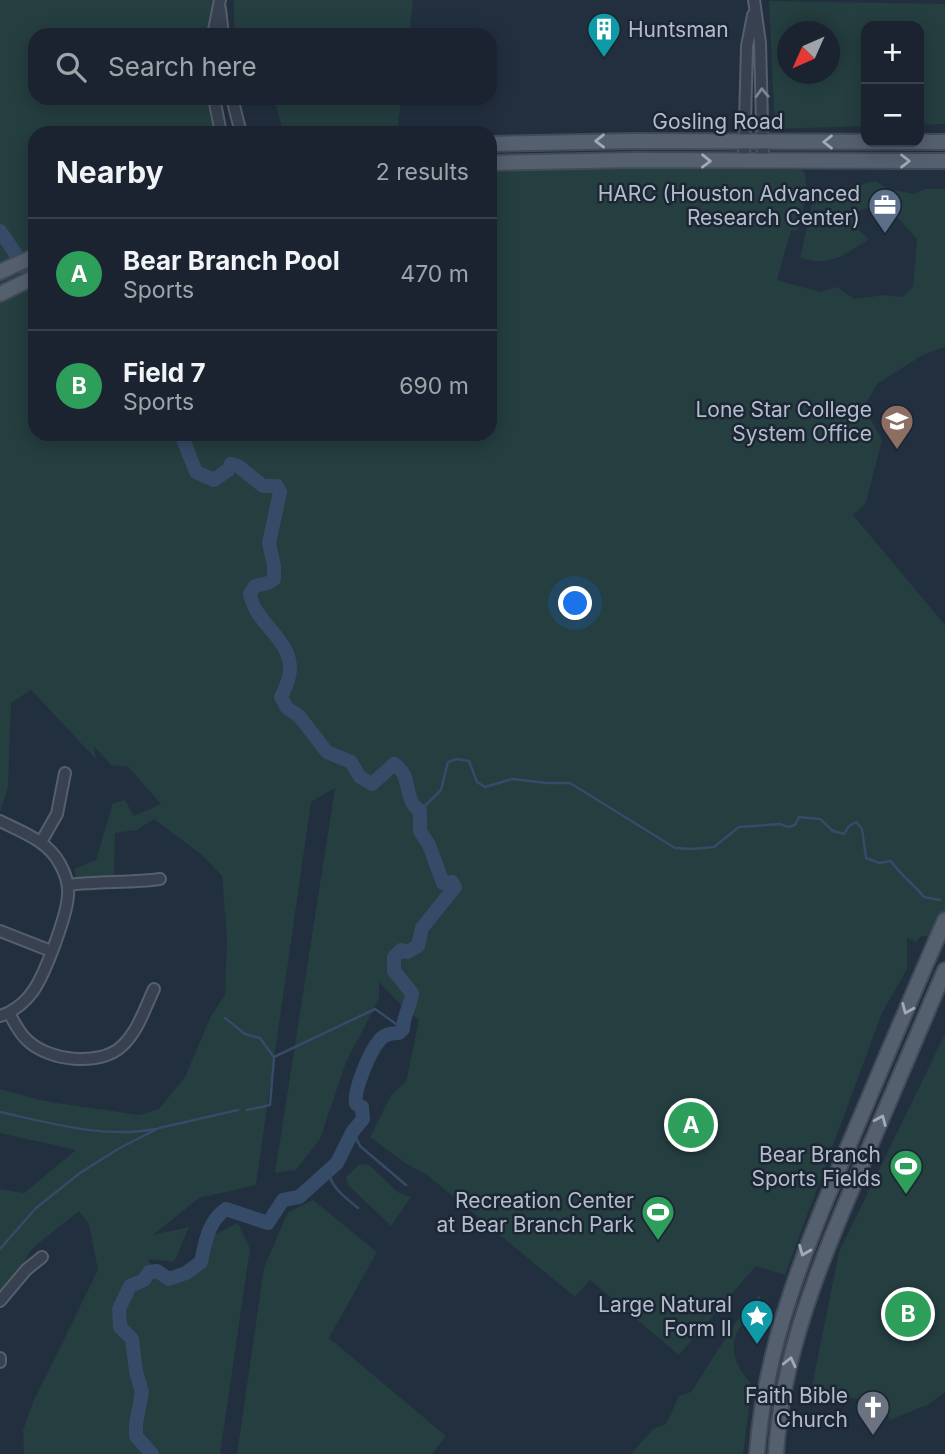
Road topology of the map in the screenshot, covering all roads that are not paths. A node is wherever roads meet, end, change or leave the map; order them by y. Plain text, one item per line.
1 (219, 3) edge
2 (754, 4) edge
3 (214, 28) edge
4 (223, 28) edge
5 (215, 105) edge
6 (234, 105) edge
7 (220, 126) edge
8 (239, 126) edge
9 (744, 142) junction
10 (763, 142) junction
11 (945, 142) edge
12 (497, 144) edge
13 (744, 161) junction
14 (945, 161) edge
15 (763, 162) junction
16 (497, 163) edge
17 (28, 259) edge
18 (0, 272) edge
19 (28, 281) edge
20 (0, 294) edge
21 (65, 773) dead end
22 (0, 821) edge
23 (41, 842) junction
24 (160, 878) dead end
25 (68, 885) junction
26 (945, 920) edge
27 (0, 931) edge
28 (51, 951) junction
29 (945, 970) edge
30 (153, 989) dead end
31 (5, 1014) edge
32 (42, 1257) dead end
33 (0, 1301) edge
34 (757, 1454) edge
35 (776, 1454) edge

1 - 3 street
1 - 4 street
2 - 9 street
10 -> 2 street
5 - 7 street
6 - 8 street
9 - 10 main road, Gosling Road
9 -> 12 main road, Gosling Road
9 - 13 street
11 -> 10 main road, Gosling Road
10 - 15 street
13 - 15 main road, Gosling Road
16 -> 13 main road, Gosling Road
15 -> 14 main road, Gosling Road
17 - 18 main road
19 - 20 main road
21 - 23 street
22 - 23 street
23 - 25 street
24 - 25 street
25 - 28 street
26 -> 34 main road
27 - 28 street
28 - 31 street
35 -> 29 main road
30 - 31 street
32 - 33 street

